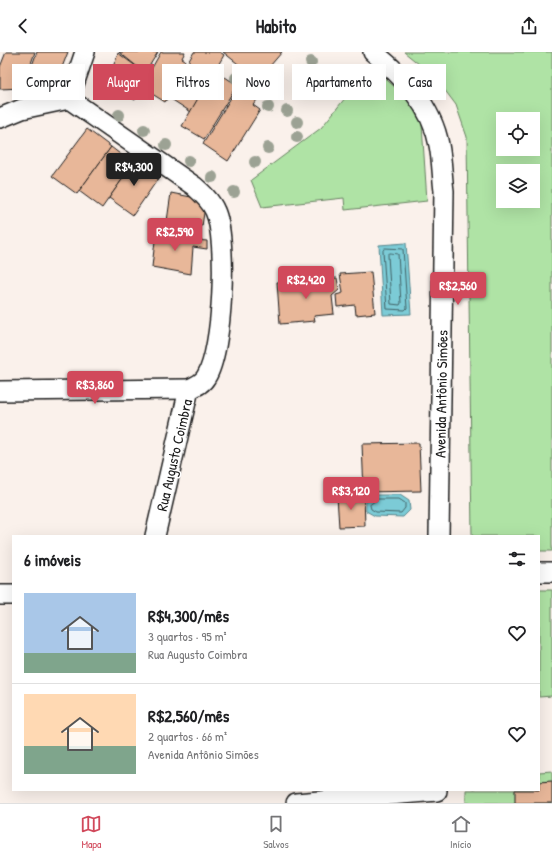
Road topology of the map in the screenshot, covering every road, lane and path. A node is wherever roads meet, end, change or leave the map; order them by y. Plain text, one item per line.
1 (85, 52) edge
2 (373, 52) edge
3 (81, 64) edge
4 (64, 100) edge
5 (70, 100) edge
6 (0, 118) edge
7 (189, 389) junction
8 (0, 390) edge
9 (155, 535) edge
10 (439, 535) edge
11 (540, 572) edge
12 (552, 572) edge
13 (0, 595) edge
14 (12, 595) edge
15 (426, 791) edge
16 (437, 791) edge
17 (296, 803) edge
18 (436, 803) edge

1 - 3 street
2 - 10 street, Avenida Antônio Simões
4 - 6 street
5 - 7 street, Rua Augusto Coimbra
7 - 8 street
7 - 9 street, Rua Augusto Coimbra
11 - 12 street
13 - 14 street
15 - 17 street
16 - 18 street

